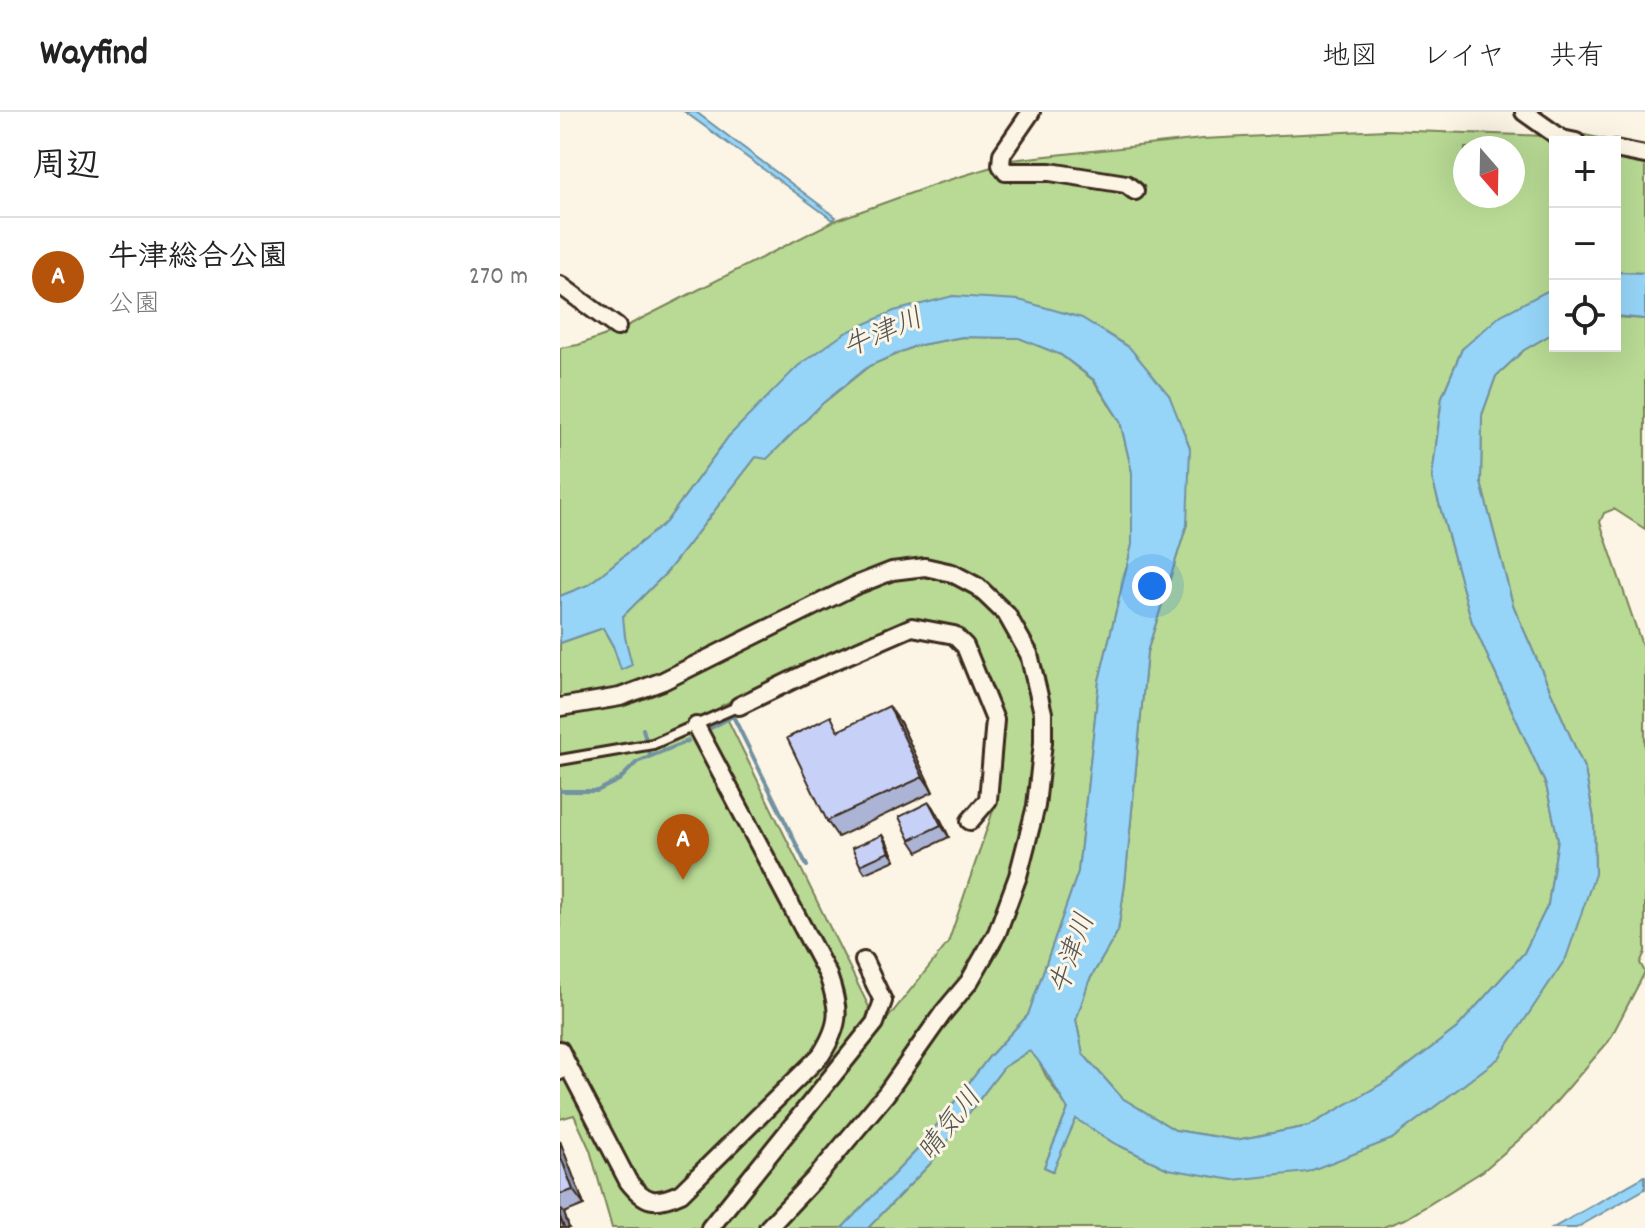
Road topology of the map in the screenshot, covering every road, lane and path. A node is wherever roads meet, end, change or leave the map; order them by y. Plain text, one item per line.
1 (1031, 112) edge
2 (1524, 112) edge
3 (1558, 136) edge
4 (1621, 150) edge
5 (1645, 155) edge
6 (1135, 191) dead end
7 (560, 285) edge
8 (617, 327) dead end
9 (739, 706) joint
10 (560, 707) edge
11 (696, 726) junction
12 (560, 760) edge
13 (970, 821) dead end
14 (864, 961) dead end
15 (560, 1050) edge
16 (564, 1069) edge
17 (710, 1228) edge
18 (768, 1228) edge

1 - 6 street
2 - 3 street
4 - 5 street
7 - 8 street
9 - 11 lane
9 - 13 street
10 - 18 street
11 - 12 lane
11 - 16 street
14 - 17 street
15 - 16 street

